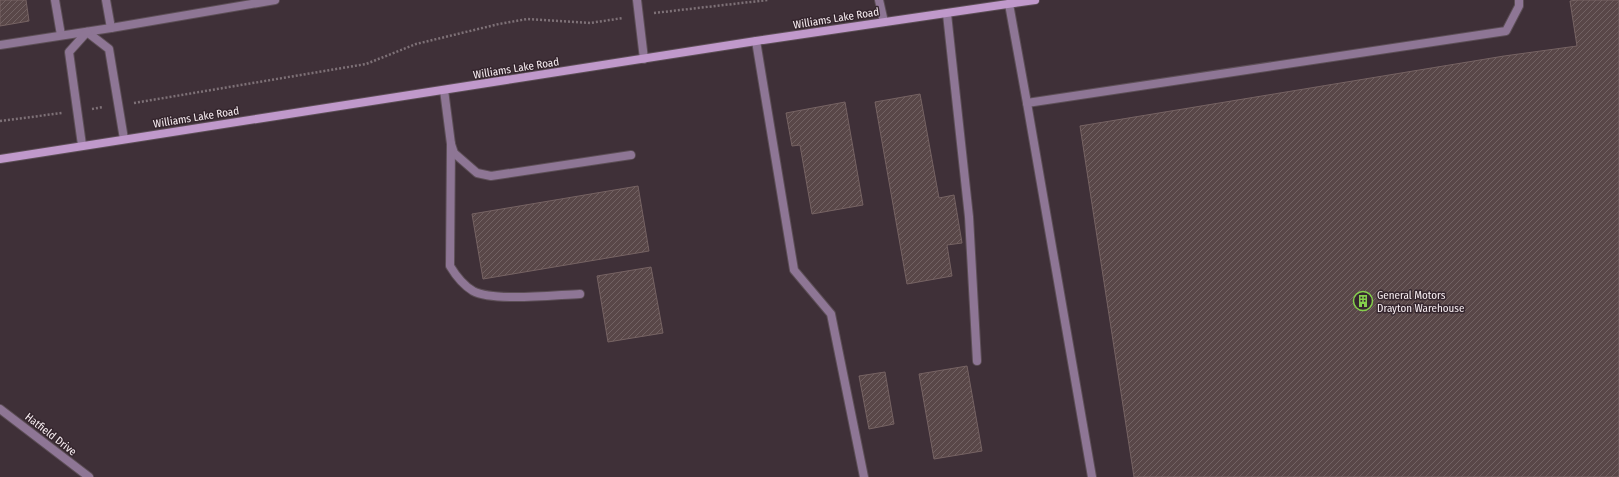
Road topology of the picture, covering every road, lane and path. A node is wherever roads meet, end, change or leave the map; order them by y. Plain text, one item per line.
1 (55, 0) edge
2 (106, 0) edge
3 (275, 0) edge
4 (637, 0) edge
5 (768, 0) edge
6 (878, 0) edge
7 (1035, 0) edge
8 (1518, 0) edge
9 (1009, 4) junction
10 (947, 14) junction
11 (639, 16) junction
12 (884, 22) junction
13 (111, 28) junction
14 (87, 32) junction
15 (61, 35) junction
16 (756, 41) junction
17 (0, 45) edge
18 (644, 59) junction
19 (444, 90) junction
20 (1027, 103) junction
21 (118, 105) junction
22 (77, 111) junction
23 (0, 121) edge
24 (124, 139) junction
25 (451, 144) junction
26 (82, 145) junction
27 (631, 155) dead end
28 (0, 158) edge
29 (580, 294) dead end
30 (977, 361) dead end
31 (0, 408) edge
32 (88, 477) edge
33 (864, 477) edge
34 (1092, 477) edge

1 - 15 street
2 - 13 street
3 - 13 street
4 - 11 street
5 - 11 path
6 - 12 street
7 - 9 main road, Williams Lake Road
8 - 20 street
9 - 10 main road, Williams Lake Road
9 - 20 street
10 - 12 main road, Williams Lake Road
10 - 30 street
11 - 18 street
11 - 21 path
12 - 16 main road, Williams Lake Road
13 - 14 street
14 - 15 street
14 - 21 street
14 - 22 street
15 - 17 street
16 - 18 main road, Williams Lake Road
16 - 33 street
18 - 19 main road, Williams Lake Road
19 - 24 main road, Williams Lake Road
19 - 25 street
20 - 34 street
21 - 22 path
21 - 24 street
22 - 23 path
22 - 26 street
24 - 26 main road, Williams Lake Road
25 - 27 street
25 - 29 street
26 - 28 main road, Williams Lake Road
31 - 32 street, Hatfield Drive

